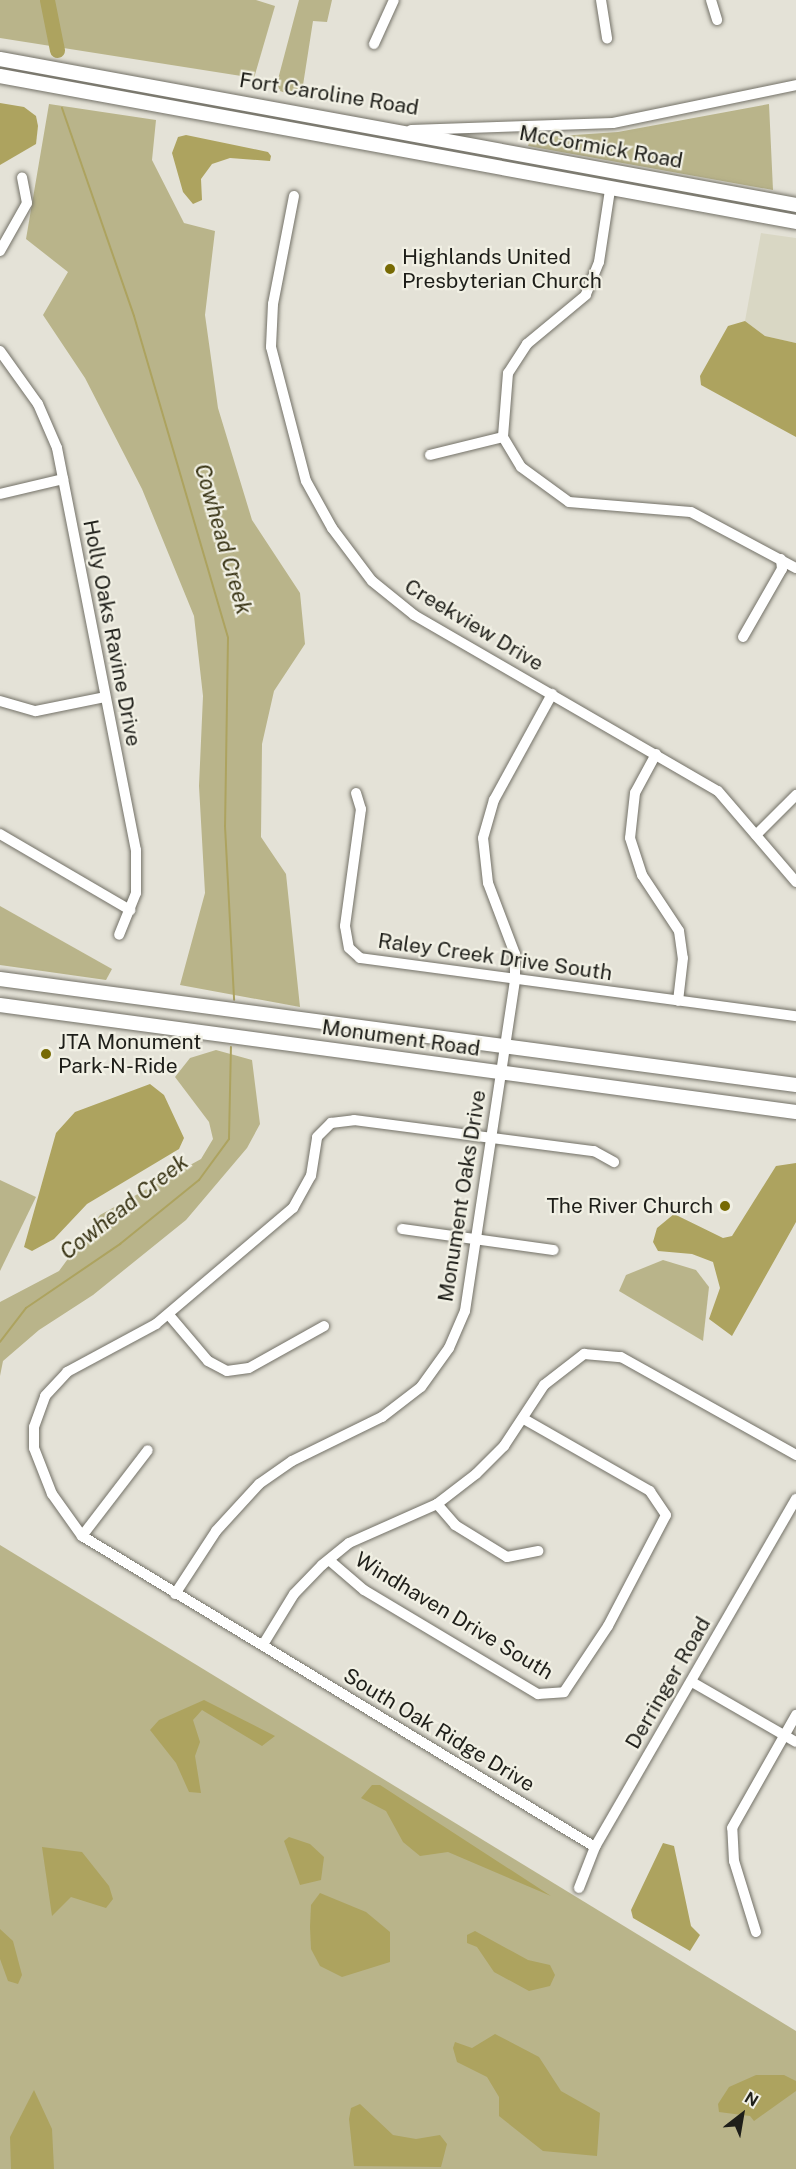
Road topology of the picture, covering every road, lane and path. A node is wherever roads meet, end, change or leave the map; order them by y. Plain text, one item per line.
1 (394, 0) edge
2 (602, 0) edge
3 (711, 0) edge
4 (717, 20) dead end
5 (607, 39) dead end
6 (374, 44) dead end
7 (0, 59) edge
8 (0, 76) edge
9 (796, 85) edge
10 (398, 130) junction
11 (500, 150) junction
12 (422, 153) junction
13 (22, 177) dead end
14 (610, 190) junction
15 (294, 196) dead end
16 (796, 205) edge
17 (796, 222) edge
18 (0, 251) edge
19 (0, 351) edge
20 (503, 437) junction
21 (430, 455) dead end
22 (63, 479) junction
23 (0, 494) edge
24 (781, 559) junction
25 (796, 568) edge
26 (743, 638) dead end
27 (552, 694) junction
28 (105, 697) junction
29 (0, 701) edge
30 (656, 754) junction
31 (356, 793) dead end
32 (796, 795) edge
33 (0, 834) edge
34 (756, 835) junction
35 (796, 882) edge
36 (130, 910) junction
37 (119, 935) dead end
38 (0, 979) edge
39 (515, 980) junction
40 (678, 1001) junction
41 (0, 1005) edge
42 (796, 1016) edge
43 (505, 1047) junction
44 (501, 1072) junction
45 (796, 1085) edge
46 (796, 1112) edge
47 (492, 1139) junction
48 (614, 1162) dead end
49 (402, 1229) dead end
50 (479, 1239) junction
51 (554, 1250) dead end
52 (169, 1315) junction
53 (324, 1326) dead end
54 (524, 1419) junction
55 (148, 1450) dead end
56 (796, 1455) edge
57 (796, 1499) edge
58 (437, 1503) junction
59 (82, 1536) junction
60 (538, 1551) dead end
61 (328, 1560) junction
62 (176, 1594) junction
63 (264, 1643) junction
64 (692, 1682) junction
65 (796, 1715) edge
66 (784, 1735) junction
67 (796, 1742) edge
68 (595, 1847) junction
69 (579, 1888) dead end
70 (756, 1932) dead end

1 - 6 street
2 - 5 street
3 - 4 street
7 - 10 main road, Fort Caroline Road
8 - 12 main road, Fort Caroline Road
9 - 10 street, Fort Caroline Road
10 - 11 main road, McCormick Road
11 - 12 main road
11 - 16 main road, McCormick Road
12 - 14 main road, McCormick Road
13 - 18 street
14 - 17 main road, McCormick Road
14 - 20 street
15 - 27 street, Creekview Drive
19 - 22 street, Holly Oaks Ravine Drive
20 - 21 street
20 - 24 street
22 - 23 street
22 - 28 street, Holly Oaks Ravine Drive
24 - 25 street
24 - 26 street
27 - 30 street, Creekview Drive
27 - 39 street, Monument Oaks Drive
28 - 29 street
28 - 36 street, Holly Oaks Ravine Drive
30 - 34 street, Creekview Drive
30 - 40 street
31 - 39 street, Raley Creek Drive South
32 - 34 street
33 - 36 street
34 - 35 street, Creekview Drive
36 - 37 street, Holly Oaks Ravine Drive
38 - 43 main road, Monument Road
39 - 40 street, Raley Creek Drive South
39 - 43 street, Monument Oaks Drive
40 - 42 street, Raley Creek Drive South
41 - 44 main road, Monument Road
43 - 44 street, Monument Oaks Drive
43 - 45 main road, Monument Road
44 - 46 main road, Monument Road
44 - 47 street, Monument Oaks Drive
47 - 48 street
47 - 50 street, Monument Oaks Drive
47 - 52 street
49 - 50 street
50 - 51 street
50 - 62 street, Monument Oaks Drive
52 - 53 street
52 - 59 street
54 - 56 street
54 - 58 street
54 - 61 street, Windhaven Drive South
55 - 59 street
57 - 64 street, Derringer Road
58 - 60 street
58 - 61 street
59 - 62 street, South Oak Ridge Drive
61 - 63 street
62 - 63 street, South Oak Ridge Drive
63 - 68 street, South Oak Ridge Drive
64 - 66 street
64 - 68 street, Derringer Road
65 - 66 street
66 - 67 street
66 - 70 street
68 - 69 street, Derringer Road

